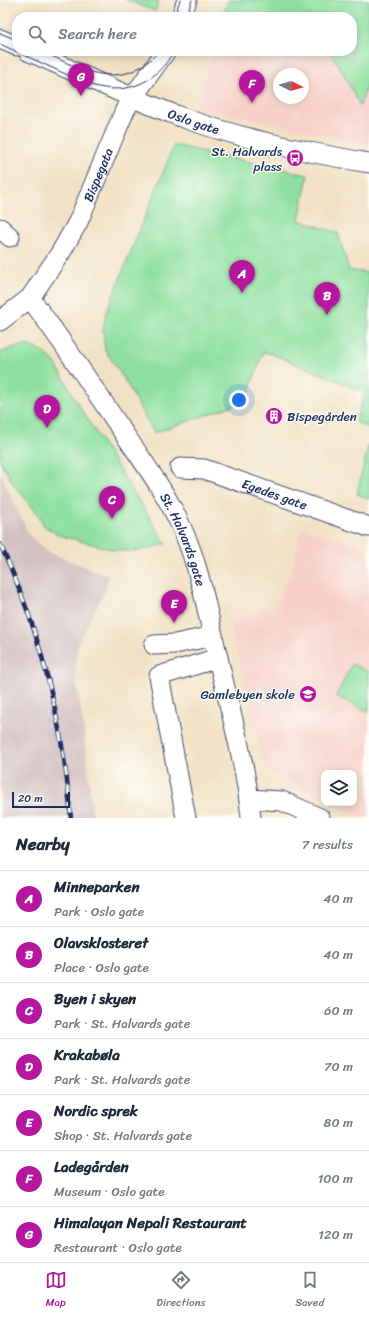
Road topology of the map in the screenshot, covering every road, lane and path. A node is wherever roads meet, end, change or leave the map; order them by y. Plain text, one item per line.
1 (187, 0) edge
2 (183, 12) edge
3 (0, 39) edge
4 (12, 44) edge
5 (39, 56) edge
6 (162, 56) edge
7 (133, 97) junction
8 (369, 163) edge
9 (30, 298) junction
10 (0, 321) edge
11 (180, 468) dead end
12 (369, 527) edge
13 (213, 636) junction
14 (154, 645) dead end
15 (218, 658) junction
16 (249, 799) junction
17 (186, 818) edge
18 (251, 818) edge
19 (320, 818) edge

1 - 2 street
3 - 4 street
5 - 7 street, Oslo gate
6 - 7 street, Bispegata
7 - 8 street, Oslo gate
7 - 9 street, Bispegata
9 - 10 street, Bispegata
9 - 13 street, St. Halvards gate
11 - 12 street, Egedes gate
13 - 14 street
13 - 15 street, St. Halvards gate
15 - 16 street, St. Halvards gate
15 - 17 street
16 - 18 street, St. Halvards gate
16 - 19 street

